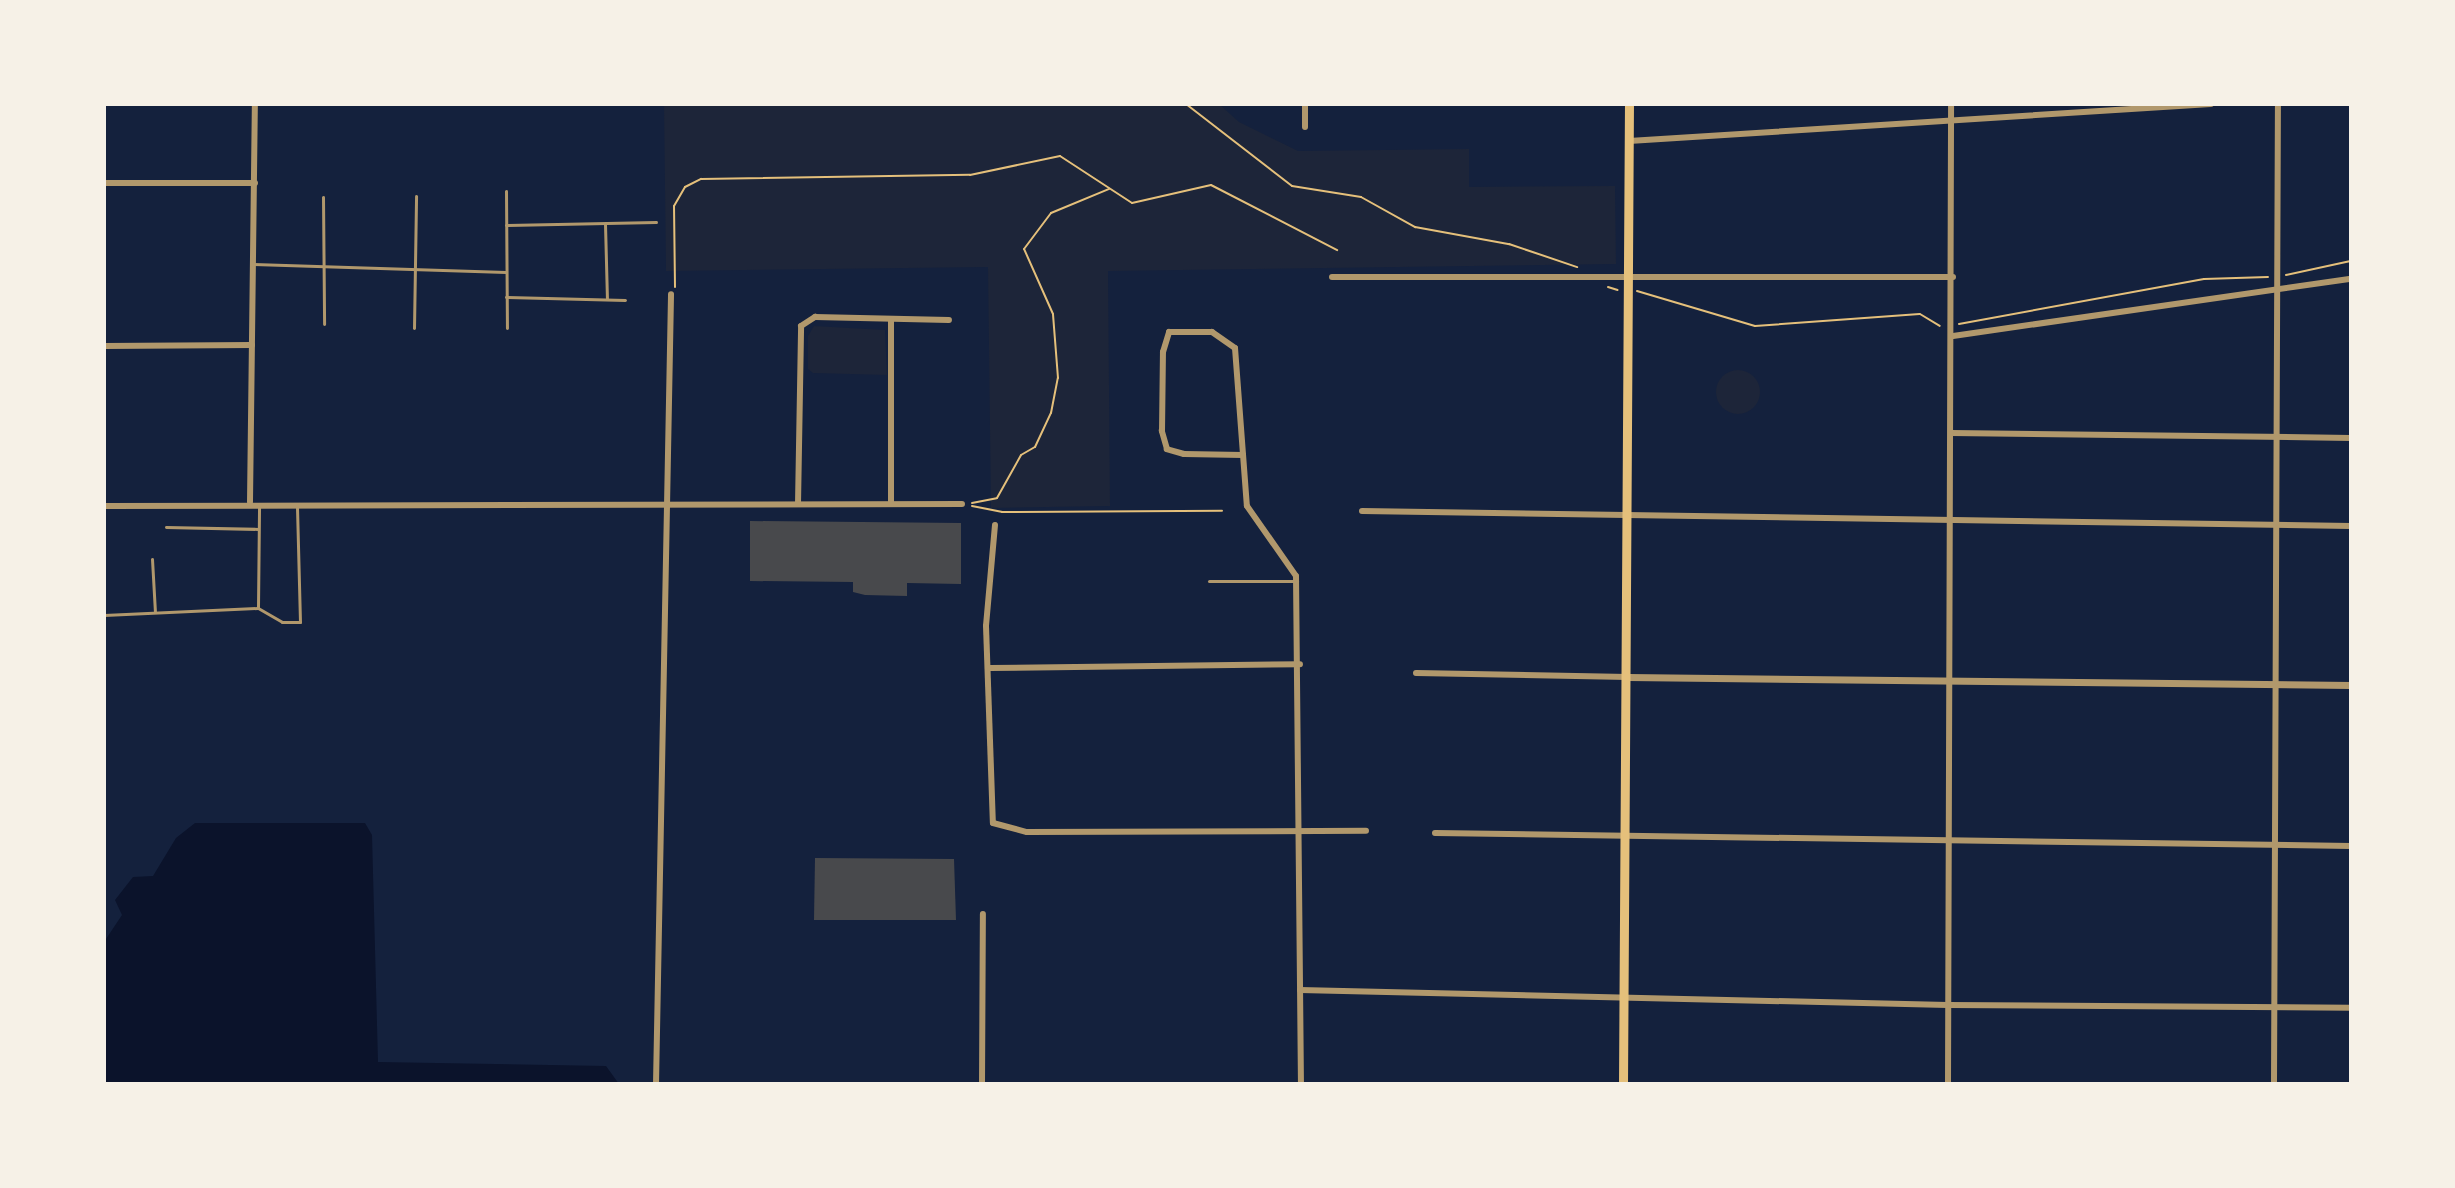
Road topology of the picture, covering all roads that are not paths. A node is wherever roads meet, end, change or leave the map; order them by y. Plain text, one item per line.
1 (255, 104) edge
2 (1305, 104) edge
3 (1629, 104) edge
4 (1951, 104) edge
5 (2211, 104) edge
6 (2278, 104) edge
7 (1951, 122) junction
8 (1305, 127) dead end
9 (1629, 141) junction
10 (104, 183) edge
11 (255, 183) junction
12 (506, 191) dead end
13 (416, 196) dead end
14 (323, 197) dead end
15 (656, 222) dead end
16 (605, 224) junction
17 (506, 225) junction
18 (253, 264) junction
19 (324, 266) junction
20 (414, 269) junction
21 (506, 272) junction
22 (1332, 277) dead end
23 (1630, 277) junction
24 (1953, 277) junction
25 (2351, 279) edge
26 (2278, 287) junction
27 (671, 294) road end
28 (506, 297) junction
29 (607, 299) junction
30 (625, 300) dead end
31 (891, 320) junction
32 (949, 320) dead end
33 (324, 324) dead end
34 (414, 328) dead end
35 (507, 328) dead end
36 (1953, 336) junction
37 (252, 345) junction
38 (104, 346) edge
39 (1951, 433) junction
40 (2279, 437) junction
41 (2351, 438) edge
42 (1243, 455) junction
43 (250, 502) junction
44 (669, 502) junction
45 (259, 503) junction
46 (296, 503) junction
47 (798, 504) junction
48 (891, 504) junction
49 (962, 504) road end
50 (104, 506) edge
51 (1362, 511) dead end
52 (1630, 518) junction
53 (1950, 521) junction
54 (995, 525) dead end
55 (2278, 525) junction
56 (2351, 526) edge
57 (166, 527) dead end
58 (259, 529) junction
59 (152, 559) dead end
60 (1209, 581) dead end
61 (1297, 581) junction
62 (258, 608) junction
63 (155, 612) junction
64 (104, 615) edge
65 (1300, 664) junction
66 (990, 668) junction
67 (1416, 673) dead end
68 (1628, 677) junction
69 (1949, 679) junction
70 (2277, 683) junction
71 (2351, 685) edge
72 (1301, 831) junction
73 (1366, 831) dead end
74 (1435, 833) dead end
75 (1626, 835) junction
76 (1948, 839) junction
77 (2276, 844) junction
78 (2351, 846) edge
79 (983, 914) dead end
80 (1300, 990) junction
81 (1624, 995) junction
82 (1948, 1005) junction
83 (2275, 1007) junction
84 (2351, 1008) edge
85 (656, 1084) edge
86 (982, 1084) edge
87 (1301, 1084) edge
88 (1623, 1084) edge
89 (1948, 1084) edge
90 (2274, 1084) edge

1 - 11 street
2 - 8 street
3 - 9 main road
4 - 7 street
5 - 7 street
6 - 26 street
7 - 9 street
7 - 24 street
9 - 23 main road
10 - 11 street
11 - 18 street
12 - 17 lane
13 - 20 lane
14 - 19 lane
15 - 16 lane
16 - 17 lane
16 - 29 lane
17 - 21 lane
18 - 19 lane
18 - 37 street
19 - 20 lane
19 - 33 lane
20 - 21 lane
20 - 34 lane
21 - 28 lane
22 - 23 street
23 - 24 street
23 - 52 main road
24 - 36 street
25 - 26 street
26 - 36 street
26 - 40 street
27 - 44 street
28 - 29 lane
28 - 35 lane
29 - 30 lane
31 - 32 street
31 - 47 street
31 - 48 street
36 - 39 street
37 - 38 street
37 - 43 street
39 - 40 street
39 - 53 street
40 - 41 street
40 - 55 street
42 - 42 street
42 - 61 street
43 - 45 street
43 - 50 street
44 - 46 street
44 - 47 street
44 - 85 street
45 - 46 street
45 - 58 lane
46 - 62 lane
47 - 48 street
48 - 49 street
51 - 52 street
52 - 53 street
52 - 68 main road
53 - 55 street
53 - 69 street
54 - 66 street
55 - 56 street
55 - 70 street
57 - 58 lane
58 - 62 lane
59 - 63 lane
60 - 61 lane
61 - 65 street
62 - 63 lane
63 - 64 lane
65 - 66 street
65 - 72 street
66 - 72 street
67 - 68 street
68 - 69 street
68 - 75 main road
69 - 70 street
69 - 76 street
70 - 71 street
70 - 77 street
72 - 73 street
72 - 80 street
74 - 75 street
75 - 76 street
75 - 81 main road
76 - 77 street
76 - 82 street
77 - 78 street
77 - 83 street
79 - 86 street
80 - 81 street
80 - 87 street
81 - 82 street
81 - 88 main road
82 - 83 street
82 - 89 street
83 - 84 street
83 - 90 street

